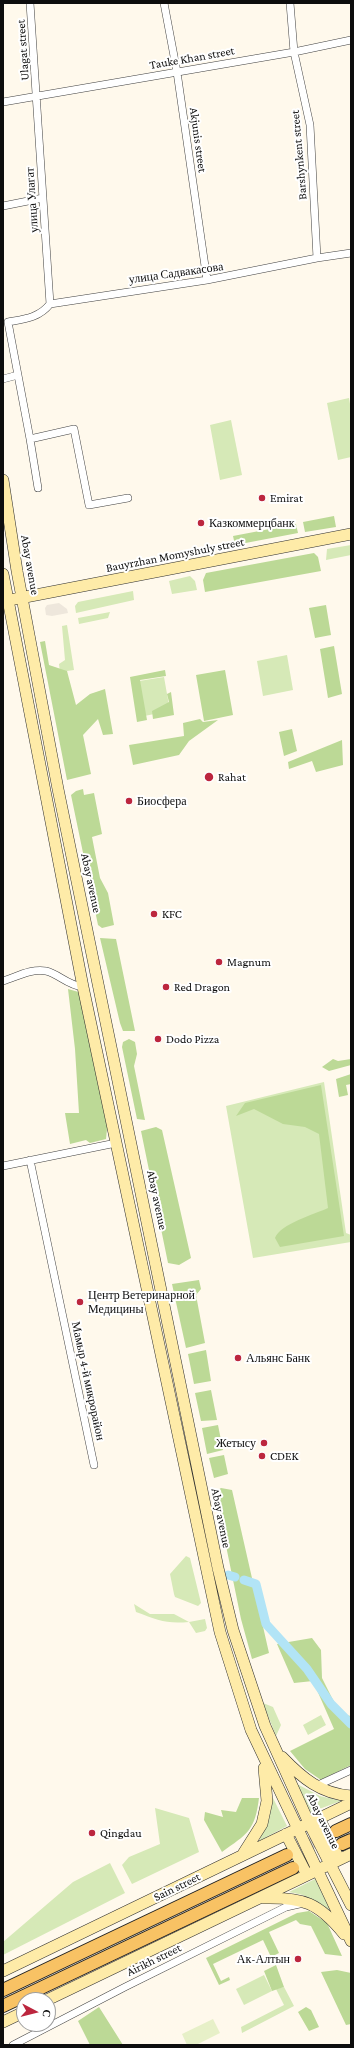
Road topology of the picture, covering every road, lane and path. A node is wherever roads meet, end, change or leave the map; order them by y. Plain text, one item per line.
1 (30, 3) edge
2 (164, 3) edge
3 (290, 3) edge
4 (351, 40) edge
5 (294, 52) junction
6 (177, 72) junction
7 (37, 95) junction
8 (3, 102) edge
9 (43, 198) junction
10 (3, 206) edge
11 (351, 253) edge
12 (317, 258) junction
13 (207, 280) junction
14 (50, 304) junction
15 (18, 375) junction
16 (3, 379) edge
17 (30, 439) junction
18 (3, 480) edge
19 (38, 488) dead end
20 (128, 498) dead end
21 (351, 534) edge
22 (3, 574) edge
23 (22, 597) junction
24 (5, 600) edge
25 (3, 981) edge
26 (83, 987) junction
27 (116, 1142) junction
28 (30, 1160) junction
29 (3, 1166) edge
30 (94, 1465) dead end
31 (275, 1750) junction
32 (262, 1753) junction
33 (351, 1770) edge
34 (316, 1786) junction
35 (351, 1796) edge
36 (351, 1803) edge
37 (314, 1820) junction
38 (351, 1824) edge
39 (297, 1828) junction
40 (336, 1832) tunnel mouth
41 (286, 1834) junction
42 (351, 1854) edge
43 (287, 1855) tunnel mouth
44 (242, 1856) junction
45 (334, 1862) junction
46 (293, 1868) tunnel mouth
47 (318, 1869) junction
48 (307, 1875) junction
49 (259, 1898) junction
50 (308, 1902) junction
51 (351, 1905) edge
52 (351, 1941) edge
53 (3, 1971) edge
54 (3, 1990) edge
55 (56, 1996) edge
56 (3, 2006) edge
57 (16, 2016) edge
58 (3, 2022) edge
59 (13, 2045) edge

1 - 7 street, Ulagat street
2 - 6 street, Akjunis street
3 - 5 street, Barshynkent street
4 - 5 street, Tauke Khan street
5 - 6 street, Tauke Khan street
5 - 12 street, Barshynkent street
6 - 7 street, Tauke Khan street
6 - 13 street, Akjunis street
7 - 8 street, Tauke Khan street
7 - 9 street, улица Улагат
9 - 10 street
9 - 14 street, улица Улагат
11 - 12 street, улица Садвакасова
12 - 13 street, улица Садвакасова
13 - 14 street, улица Садвакасова
14 - 15 street
15 - 16 street
15 - 17 street
17 - 19 street
17 - 20 street
18 - 23 main road, Abay avenue
21 - 23 main road, Bauyrzhan Momyshuly street
22 - 24 main road
23 - 24 main road, Bauyrzhan Momyshuly street
23 - 31 main road, Abay avenue
24 - 26 main road
25 - 26 street
26 - 27 main road
27 - 28 street
27 - 32 main road
28 - 29 street
28 - 30 street, Мамыр 4-й микрорайон
31 - 34 main road
31 - 37 main road, Abay avenue
32 - 39 main road
32 - 44 main road
33 - 34 street
34 - 35 main road
36 - 37 main road, Sain street
37 - 39 main road, Sain street
37 - 45 main road, Abay avenue
38 - 40 main road
39 - 41 main road, Sain street
39 - 47 main road
41 - 44 main road, Sain street
41 - 48 main road
42 - 45 main road
43 - 54 main road, Sain street
44 - 53 main road, Sain street
45 - 47 main road
45 - 51 main road, Abay avenue
46 - 56 main road
47 - 48 main road
47 - 52 main road
48 - 49 main road
49 - 50 main road
49 - 55 main road
50 - 52 main road
50 - 59 street, Airikh street
57 - 58 main road

